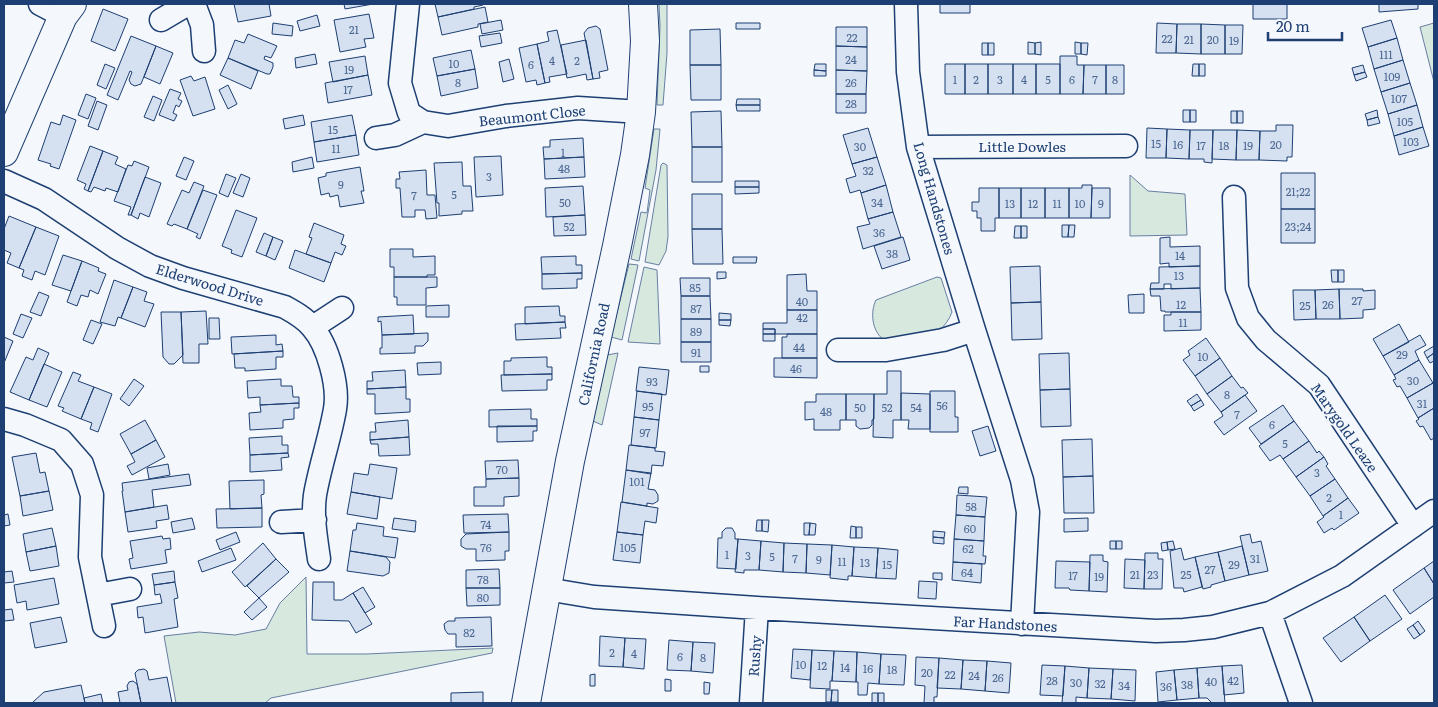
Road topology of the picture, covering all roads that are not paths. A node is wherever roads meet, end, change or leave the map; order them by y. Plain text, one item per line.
1 (40, 4) edge
2 (188, 4) edge
3 (194, 4) edge
4 (408, 4) edge
5 (643, 4) edge
6 (906, 4) edge
7 (67, 10) edge
8 (161, 20) dead end
9 (204, 51) dead end
10 (641, 112) junction
11 (424, 122) junction
12 (376, 138) dead end
13 (1126, 146) dead end
14 (918, 147) junction
15 (4, 152) edge
16 (4, 181) edge
17 (1234, 197) dead end
18 (342, 308) dead end
19 (313, 327) junction
20 (974, 330) junction
21 (838, 350) dead end
22 (4, 419) edge
23 (1434, 511) edge
24 (315, 520) junction
25 (281, 522) dead end
26 (1413, 526) junction
27 (319, 559) dead end
28 (130, 589) dead end
29 (546, 589) junction
30 (98, 594) junction
31 (757, 608) junction
32 (1270, 613) junction
33 (1022, 624) junction
34 (104, 626) dead end
35 (526, 703) edge
36 (751, 703) edge
37 (1301, 703) edge

1 - 7 street
2 - 8 street
3 - 9 street
4 - 11 street
5 - 10 street, California Road
6 - 14 street, Long Handstones
7 - 15 street
10 - 11 street, Beaumont Close
10 - 29 street, California Road
11 - 12 street
13 - 14 street, Little Dowles
14 - 20 street, Long Handstones
16 - 19 street, Elderwood Drive
17 - 26 street, Marygold Leaze
18 - 19 street
19 - 24 street, Elderwood Drive
20 - 21 street
20 - 33 street, Long Handstones
22 - 30 street
23 - 26 street, Far Handstones
24 - 25 street
24 - 27 street, Elderwood Drive
26 - 32 street, Far Handstones
28 - 30 street
29 - 31 street, Far Handstones
29 - 35 street, California Road
30 - 34 street
31 - 33 street, Far Handstones
31 - 36 street, Rushy
32 - 33 street, Far Handstones
32 - 37 street

